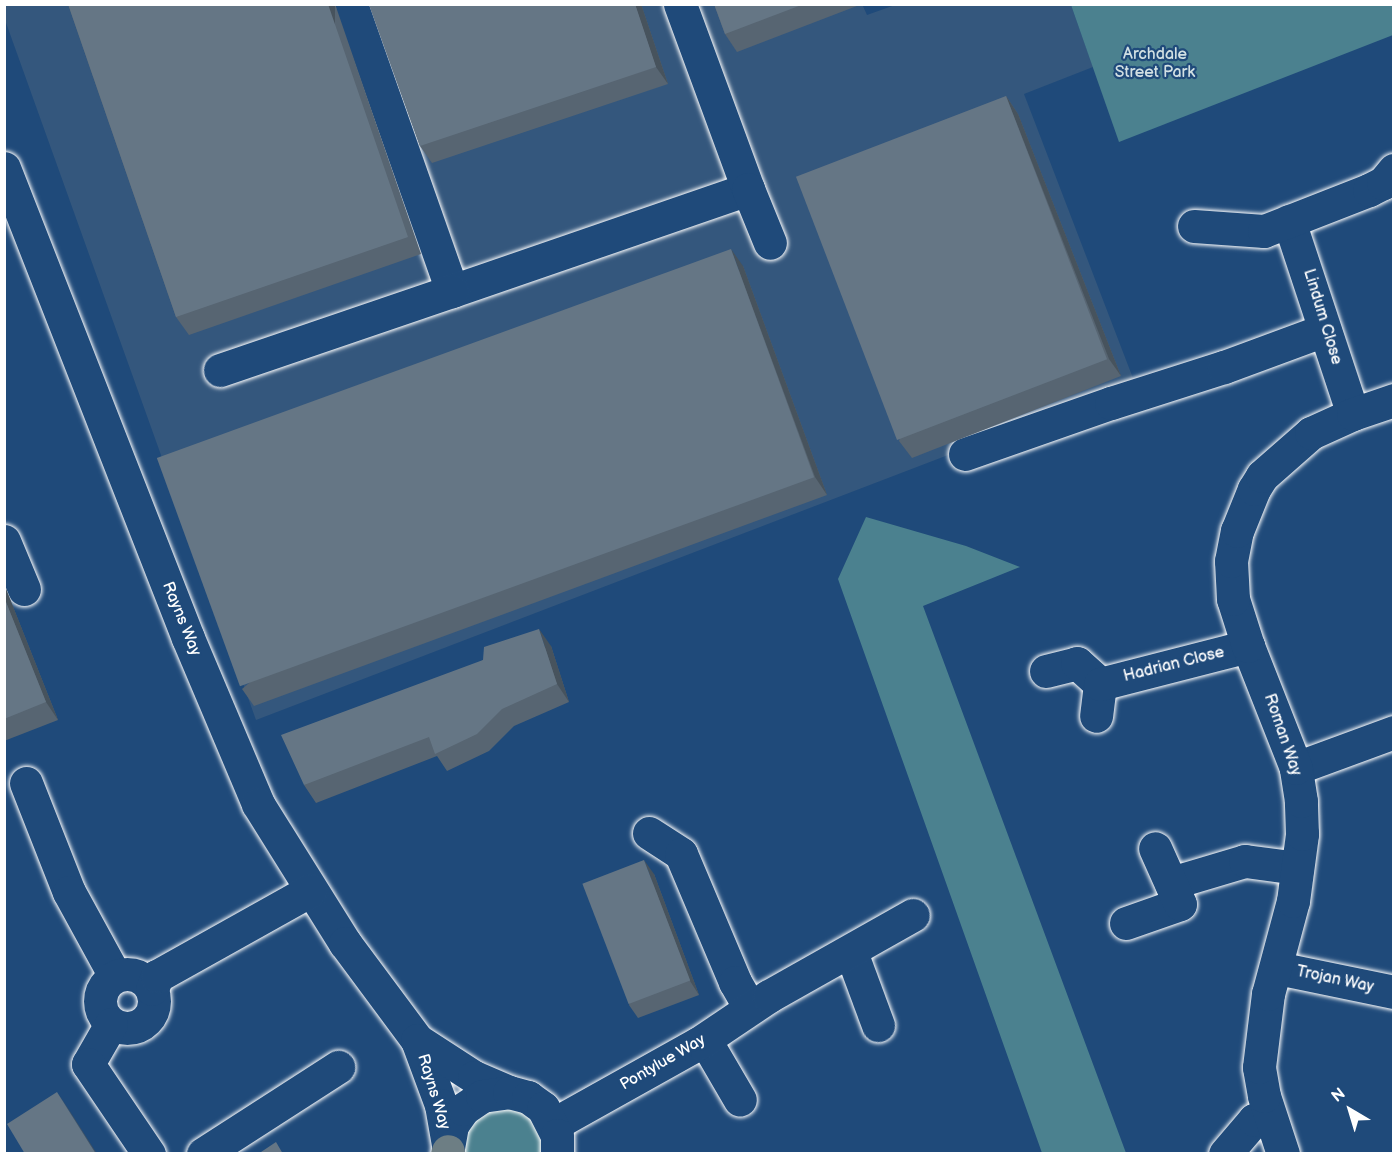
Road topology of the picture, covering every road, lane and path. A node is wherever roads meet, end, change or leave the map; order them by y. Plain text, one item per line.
1 (351, 4) edge
2 (680, 4) edge
3 (4, 168) edge
4 (1385, 181) edge
5 (748, 189) junction
6 (1194, 226) dead end
7 (1277, 226) junction
8 (770, 243) dead end
9 (452, 291) junction
10 (1324, 330) junction
11 (220, 370) dead end
12 (1394, 400) edge
13 (1353, 414) junction
14 (965, 454) dead end
15 (4, 541) edge
16 (24, 589) dead end
17 (1248, 646) junction
18 (1046, 672) dead end
19 (1394, 732) edge
20 (1296, 768) junction
21 (26, 783) dead end
22 (649, 833) dead end
23 (1155, 848) dead end
24 (1297, 868) junction
25 (311, 890) junction
26 (1176, 894) junction
27 (913, 915) dead end
28 (1126, 924) dead end
29 (850, 952) junction
30 (1277, 968) junction
31 (115, 976) junction
32 (152, 989) junction
33 (1394, 992) edge
34 (760, 1002) junction
35 (111, 1024) junction
36 (878, 1025) dead end
37 (417, 1040) junction
38 (705, 1040) junction
39 (338, 1067) dead end
40 (509, 1092) junction
41 (740, 1100) dead end
42 (1269, 1114) junction
43 (555, 1139) edge
44 (448, 1150) edge
45 (149, 1154) edge
46 (203, 1154) edge
47 (1225, 1154) edge
48 (1283, 1154) edge

1 - 9 street
2 - 5 street
3 - 25 street, Rayns Way
4 - 7 street
5 - 8 street
5 - 9 street
6 - 7 street
7 - 10 street, Lindum Close
9 - 11 street
10 - 13 street, Lindum Close
10 - 14 street
12 - 13 street, Roman Way
13 - 17 street, Roman Way
15 - 16 street
17 - 18 street, Hadrian Close
17 - 20 street, Roman Way
19 - 20 street
20 - 24 street, Roman Way
21 - 31 street
22 - 34 street
23 - 26 street
24 - 26 street
24 - 30 street, Roman Way
25 - 32 street
25 - 37 street, Rayns Way
26 - 28 street
27 - 29 street, Pontylue Way
29 - 34 street, Pontylue Way
29 - 36 street
30 - 33 street, Trojan Way
30 - 42 street, Roman Way
31 - 32 street
31 - 35 street
32 - 35 street
34 - 38 street, Pontylue Way
35 - 45 street
37 - 40 street, Rayns Way
37 - 44 street, Rayns Way
38 - 41 street
38 - 43 street, Pontylue Way
39 - 46 street
40 - 43 street, Rayns Way
40 - 44 street
42 - 47 street
42 - 48 street, Roman Way

